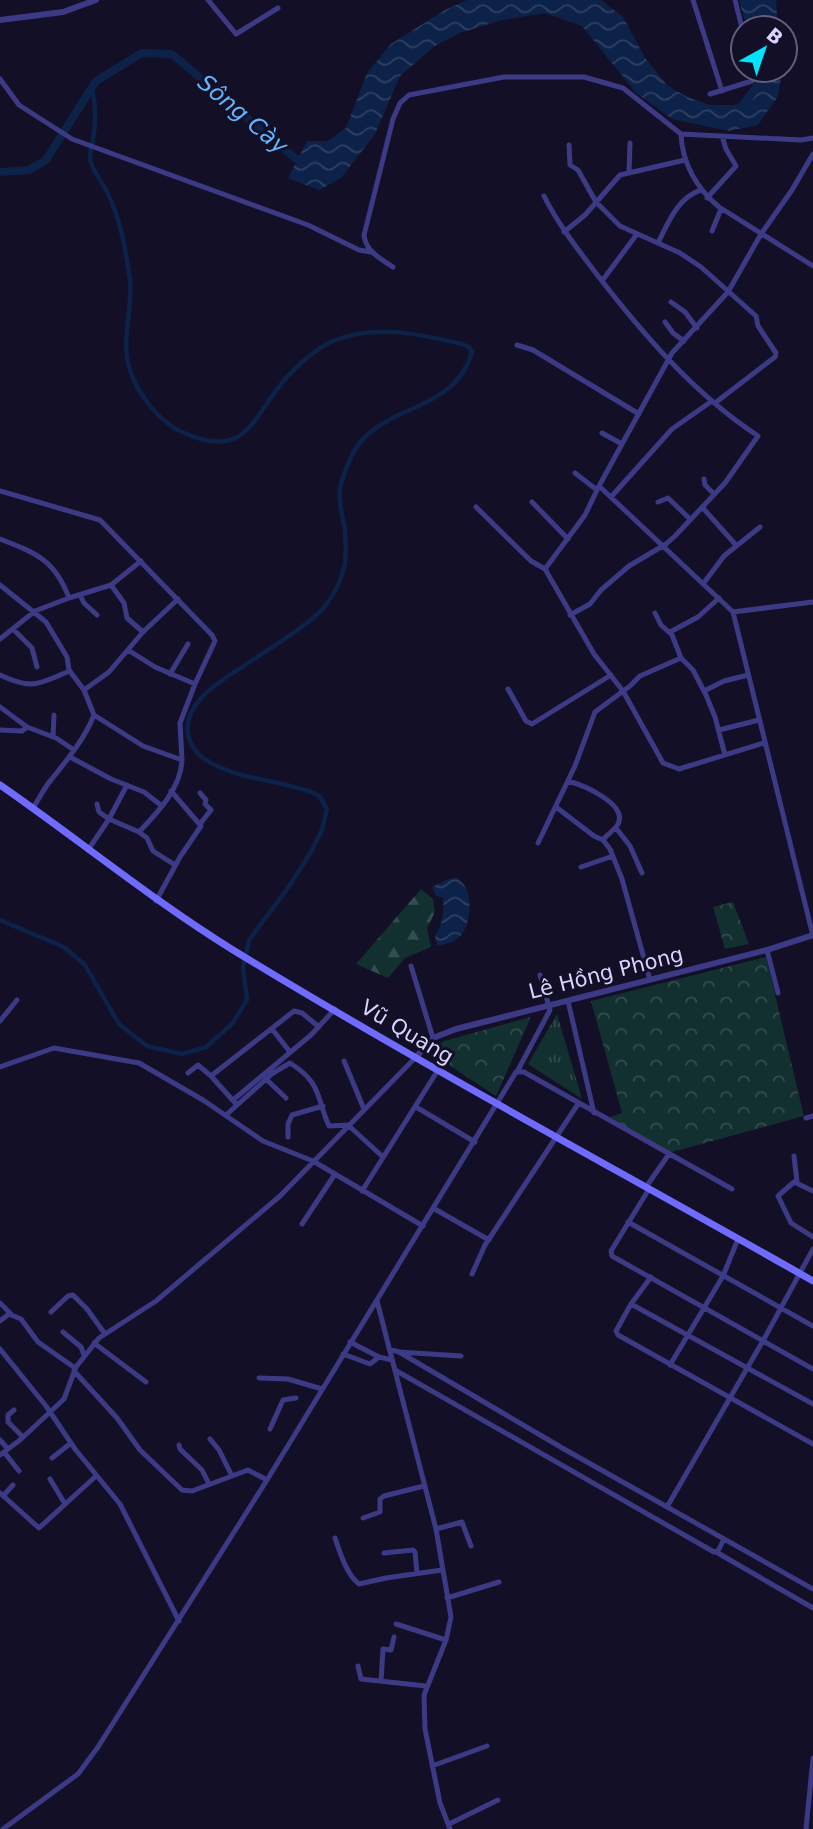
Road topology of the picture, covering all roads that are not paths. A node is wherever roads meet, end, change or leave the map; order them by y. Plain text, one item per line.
1 (96, 0) edge
2 (208, 0) edge
3 (693, 0) edge
4 (278, 8) dead end
5 (0, 20) edge
6 (0, 79) edge
7 (742, 84) edge
8 (722, 90) junction
9 (710, 94) dead end
10 (681, 134) junction
11 (722, 136) junction
12 (813, 138) edge
13 (630, 144) dead end
14 (569, 145) dead end
15 (813, 154) edge
16 (685, 160) junction
17 (629, 173) junction
18 (701, 190) junction
19 (544, 196) dead end
20 (707, 198) junction
21 (596, 202) junction
22 (721, 209) junction
23 (712, 230) dead end
24 (564, 232) junction
25 (637, 234) junction
26 (761, 234) junction
27 (658, 243) junction
28 (371, 252) junction
29 (813, 266) edge
30 (393, 267) dead end
31 (602, 281) junction
32 (728, 292) junction
33 (670, 302) dead end
34 (665, 322) dead end
35 (697, 328) junction
36 (684, 341) junction
37 (517, 345) dead end
38 (669, 359) junction
39 (713, 402) junction
40 (639, 414) junction
41 (602, 433) dead end
42 (622, 444) junction
43 (575, 472) dead end
44 (704, 479) dead end
45 (598, 488) junction
46 (0, 491) edge
47 (714, 494) junction
48 (611, 497) junction
49 (532, 502) dead end
50 (658, 502) dead end
51 (702, 507) junction
52 (476, 508) dead end
53 (690, 519) junction
54 (760, 527) dead end
55 (0, 539) edge
56 (568, 539) junction
57 (736, 544) junction
58 (662, 546) junction
59 (141, 561) junction
60 (545, 569) junction
61 (703, 584) junction
62 (0, 585) edge
63 (111, 585) junction
64 (80, 595) junction
65 (69, 598) junction
66 (719, 598) junction
67 (178, 599) junction
68 (813, 602) edge
69 (35, 611) junction
70 (733, 612) junction
71 (655, 613) dead end
72 (96, 615) dead end
73 (570, 615) junction
74 (13, 629) junction
75 (143, 632) junction
76 (670, 632) junction
77 (0, 639) edge
78 (188, 644) dead end
79 (128, 650) junction
80 (681, 658) junction
81 (37, 667) dead end
82 (70, 671) junction
83 (170, 674) junction
84 (0, 675) edge
85 (611, 675) junction
86 (748, 675) junction
87 (195, 684) junction
88 (508, 689) dead end
89 (84, 690) junction
90 (623, 691) junction
91 (704, 691) junction
92 (0, 707) edge
93 (54, 715) dead end
94 (94, 715) junction
95 (758, 720) junction
96 (27, 727) junction
97 (0, 730) edge
98 (719, 730) junction
99 (53, 736) junction
100 (764, 743) junction
101 (74, 750) junction
102 (725, 755) junction
103 (70, 758) junction
104 (182, 760) junction
105 (568, 781) junction
106 (0, 785) edge
107 (127, 785) junction
108 (171, 791) junction
109 (200, 793) dead end
110 (97, 804) dead end
111 (162, 806) junction
112 (556, 807) junction
113 (33, 808) junction
114 (109, 820) junction
115 (200, 824) junction
116 (616, 828) junction
117 (139, 832) junction
118 (603, 840) junction
119 (538, 843) dead end
120 (88, 850) junction
121 (613, 856) junction
122 (175, 865) junction
123 (581, 867) dead end
124 (642, 873) dead end
125 (156, 901) junction
126 (813, 936) edge
127 (767, 950) junction
128 (411, 966) dead end
129 (540, 975) dead end
130 (650, 980) junction
131 (778, 993) dead end
132 (17, 1000) dead end
133 (568, 1001) junction
134 (549, 1005) junction
135 (335, 1009) junction
136 (0, 1021) edge
137 (319, 1027) junction
138 (272, 1030) junction
139 (433, 1038) junction
140 (290, 1052) junction
141 (416, 1057) junction
142 (344, 1061) dead end
143 (1, 1066) edge
144 (438, 1070) junction
145 (520, 1071) junction
146 (188, 1073) dead end
147 (211, 1076) junction
148 (266, 1079) junction
149 (286, 1098) dead end
150 (235, 1102) junction
151 (578, 1104) junction
152 (496, 1105) junction
153 (323, 1106) junction
154 (416, 1107) junction
155 (364, 1109) junction
156 (594, 1113) junction
157 (226, 1115) junction
158 (813, 1116) edge
159 (806, 1118) dead end
160 (348, 1125) junction
161 (288, 1137) dead end
162 (555, 1137) junction
163 (475, 1142) junction
164 (669, 1154) junction
165 (794, 1156) dead end
166 (383, 1157) junction
167 (313, 1161) junction
168 (335, 1174) junction
169 (797, 1182) junction
170 (647, 1188) junction
171 (732, 1189) dead end
172 (813, 1190) edge
173 (362, 1191) junction
174 (433, 1208) junction
175 (628, 1222) junction
176 (302, 1224) dead end
177 (423, 1226) junction
178 (813, 1237) edge
179 (738, 1239) junction
180 (489, 1240) junction
181 (813, 1249) edge
182 (472, 1273) dead end
183 (799, 1273) junction
184 (723, 1276) junction
185 (651, 1277) junction
186 (813, 1282) edge
187 (377, 1301) junction
188 (0, 1303) edge
189 (631, 1304) junction
190 (705, 1306) junction
191 (782, 1308) junction
192 (51, 1312) dead end
193 (11, 1314) junction
194 (0, 1321) edge
195 (813, 1326) edge
196 (63, 1332) dead end
197 (105, 1334) junction
198 (686, 1335) junction
199 (764, 1339) junction
200 (350, 1342) junction
201 (94, 1343) junction
202 (0, 1349) edge
203 (389, 1349) junction
204 (399, 1352) junction
205 (343, 1354) junction
206 (84, 1355) junction
207 (461, 1356) dead end
208 (379, 1357) junction
209 (392, 1360) junction
210 (670, 1364) junction
211 (748, 1367) junction
212 (75, 1369) junction
213 (813, 1369) edge
214 (394, 1370) junction
215 (259, 1378) dead end
216 (146, 1382) dead end
217 (321, 1389) junction
218 (296, 1398) dead end
219 (729, 1398) junction
220 (813, 1404) edge
221 (14, 1410) dead end
222 (50, 1412) junction
223 (270, 1429) dead end
224 (23, 1437) junction
225 (210, 1439) dead end
226 (0, 1440) edge
227 (71, 1443) junction
228 (813, 1444) edge
229 (179, 1445) dead end
230 (4, 1452) edge
231 (52, 1458) dead end
232 (19, 1471) dead end
233 (96, 1476) junction
234 (232, 1476) junction
235 (50, 1479) dead end
236 (267, 1480) junction
237 (209, 1484) junction
238 (13, 1485) dead end
239 (424, 1486) junction
240 (1, 1495) edge
241 (65, 1504) junction
242 (667, 1507) junction
243 (363, 1518) dead end
244 (436, 1529) junction
245 (335, 1538) dead end
246 (471, 1546) dead end
247 (720, 1546) junction
248 (384, 1553) dead end
249 (442, 1570) junction
250 (418, 1573) junction
251 (499, 1582) dead end
252 (813, 1589) edge
253 (447, 1598) junction
254 (813, 1608) edge
255 (179, 1621) junction
256 (397, 1624) dead end
257 (394, 1637) dead end
258 (446, 1640) junction
259 (358, 1666) dead end
260 (381, 1681) junction
261 (426, 1686) junction
262 (487, 1746) dead end
263 (813, 1758) edge
264 (432, 1766) junction
265 (498, 1800) dead end
266 (450, 1826) edge
267 (3, 1829) edge
268 (806, 1829) edge

1 - 5 street
2 - 4 street
3 - 8 street
6 - 28 street
7 - 8 street
8 - 9 street
10 - 11 street
10 - 16 street
10 - 28 street
11 - 12 street
11 - 20 street
13 - 17 street
14 - 21 street
15 - 26 street
16 - 17 street
16 - 18 street
17 - 21 street
18 - 20 street
18 - 27 street
19 - 24 street
20 - 22 street
21 - 24 street
21 - 25 street
22 - 23 street
22 - 26 street
24 - 31 street
25 - 27 street
25 - 31 street
26 - 29 street
26 - 32 street
27 - 32 street
28 - 30 street
31 - 38 street
32 - 35 street
32 - 39 street
33 - 35 street
34 - 36 street
35 - 36 street
36 - 38 street
37 - 40 street
38 - 39 street
38 - 40 street
39 - 47 street
39 - 48 street
40 - 42 street
41 - 42 street
42 - 45 street
43 - 45 street
44 - 47 street
45 - 48 street
45 - 56 street
46 - 59 street
47 - 51 street
48 - 58 street
49 - 56 street
50 - 53 street
51 - 53 street
51 - 57 street
52 - 60 street
53 - 58 street
54 - 57 street
55 - 65 street
56 - 60 street
57 - 61 street
58 - 61 street
58 - 73 street
59 - 63 street
59 - 67 street
60 - 73 street
61 - 66 street
62 - 69 street
63 - 64 street
63 - 75 street
64 - 65 street
64 - 72 street
65 - 69 street
66 - 70 street
66 - 76 street
67 - 75 street
67 - 87 street
68 - 70 street
69 - 74 street
69 - 82 street
70 - 86 street
71 - 76 street
73 - 85 street
74 - 77 street
74 - 81 street
75 - 79 street
76 - 80 street
78 - 83 street
79 - 83 street
79 - 89 street
80 - 90 street
80 - 91 street
82 - 84 street
82 - 89 street
83 - 87 street
85 - 88 street
85 - 90 street
86 - 91 street
86 - 95 street
87 - 104 street
89 - 94 street
90 - 102 street
90 - 105 street
91 - 98 street
92 - 96 street
93 - 99 street
94 - 101 street
94 - 104 street
95 - 98 street
95 - 100 street
96 - 97 street
96 - 99 street
98 - 102 street
99 - 101 street
100 - 102 street
100 - 126 street
101 - 103 street
103 - 107 street
103 - 113 street
104 - 108 street
105 - 112 street
105 - 116 street
106 - 113 main road, Vũ Quang
107 - 111 street
107 - 114 street
108 - 111 street
108 - 115 street
109 - 115 street
110 - 114 street
111 - 117 street
112 - 118 street
112 - 119 street
113 - 120 main road, Vũ Quang
114 - 117 street
114 - 120 street
115 - 122 street
116 - 118 street
116 - 124 street
117 - 122 street
118 - 121 street
120 - 125 main road, Vũ Quang
121 - 123 street
121 - 130 street
122 - 125 street
125 - 135 main road, Vũ Quang
126 - 127 street, Lê Hồng Phong
127 - 130 street, Lê Hồng Phong
127 - 131 street
128 - 139 street
129 - 134 street
130 - 133 street, Lê Hồng Phong
132 - 136 street
133 - 134 street, Lê Hồng Phong
133 - 156 street
134 - 139 street, Lê Hồng Phong
134 - 145 street
135 - 137 street
135 - 141 main road, Vũ Quang
137 - 138 street
137 - 140 street
138 - 140 street
138 - 147 street
139 - 141 street
140 - 150 street
141 - 144 main road, Vũ Quang
141 - 155 street
142 - 155 street
143 - 157 street
144 - 152 main road, Vũ Quang
144 - 154 street
145 - 151 street
145 - 152 street
146 - 147 street
147 - 150 street
148 - 149 street
148 - 150 street
148 - 153 street
150 - 157 street
151 - 156 street
151 - 162 street
152 - 162 main road, Vũ Quang
152 - 163 street
153 - 160 street
153 - 161 street
154 - 163 street
154 - 166 street
155 - 160 street
156 - 164 street
157 - 167 street
158 - 159 street
160 - 166 street
160 - 167 street
162 - 170 main road, Vũ Quang
162 - 180 street
163 - 174 street
164 - 170 street
164 - 171 street
165 - 169 street
166 - 173 street
167 - 168 street
167 - 197 street
168 - 173 street
168 - 176 street
169 - 172 street
169 - 178 street
170 - 175 street
170 - 179 main road, Vũ Quang
173 - 177 street
174 - 177 street
174 - 180 street
175 - 184 street
175 - 185 street
177 - 187 street
179 - 183 main road, Vũ Quang
179 - 184 street
180 - 182 street
181 - 183 street
183 - 186 main road, Vũ Quang
183 - 191 street
184 - 190 street
184 - 191 street
185 - 189 street
185 - 190 street
187 - 200 street
187 - 203 street
188 - 193 street
189 - 198 street
189 - 210 street
190 - 198 street
190 - 199 street
191 - 195 street
191 - 199 street
192 - 197 street
193 - 194 street
193 - 212 street
196 - 206 street
197 - 201 street
198 - 210 street
198 - 211 street
199 - 211 street
199 - 213 street
200 - 205 street
200 - 208 street
201 - 206 street
201 - 216 street
202 - 222 street
203 - 204 street
203 - 209 street
204 - 207 street
204 - 242 street
205 - 208 street
205 - 217 street
206 - 212 street
208 - 209 street
209 - 214 street
210 - 219 street
211 - 219 street
211 - 220 street
212 - 222 street
212 - 237 street
214 - 239 street
214 - 247 street
215 - 217 street
217 - 236 street
218 - 223 street
219 - 228 street
219 - 242 street
221 - 224 street
222 - 224 street
222 - 227 street
224 - 230 street
225 - 234 street
226 - 230 street
227 - 231 street
227 - 233 street
229 - 237 street
230 - 232 street
233 - 241 street
233 - 255 street
234 - 236 street
234 - 237 street
235 - 241 street
236 - 255 street
238 - 240 street
239 - 243 street
239 - 244 street
240 - 241 street
242 - 247 street
244 - 246 street
244 - 249 street
245 - 250 street
247 - 252 street
247 - 254 street
248 - 250 street
249 - 250 street
249 - 253 street
251 - 253 street
253 - 258 street
255 - 267 street
256 - 258 street
257 - 260 street
258 - 261 street
259 - 260 street
260 - 261 street
261 - 264 street
262 - 264 street
263 - 268 street
264 - 266 street
265 - 266 street

